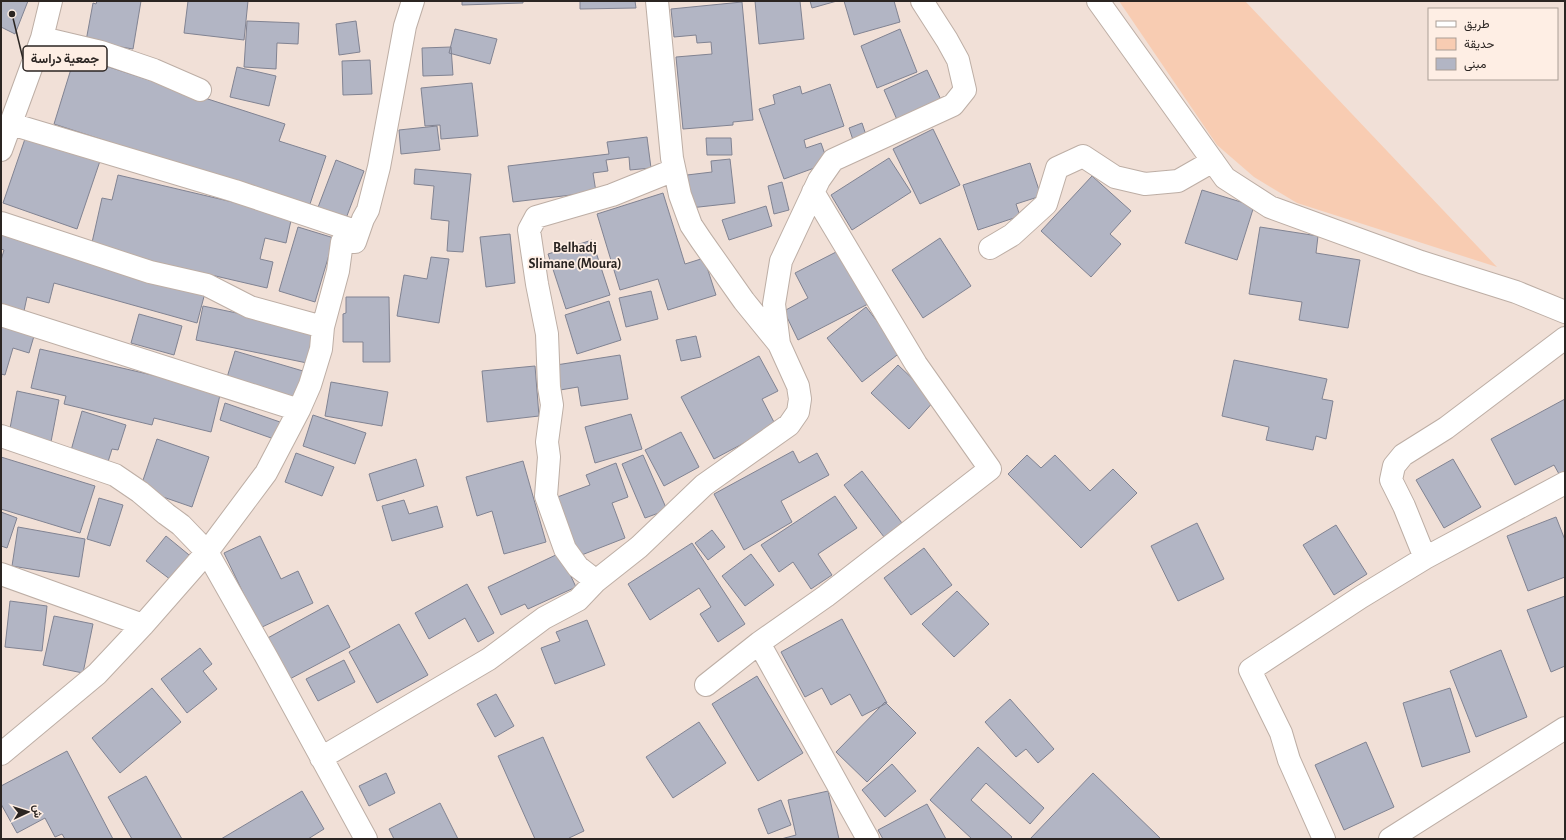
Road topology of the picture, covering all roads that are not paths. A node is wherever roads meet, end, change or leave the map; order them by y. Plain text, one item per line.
1 (51, 1) edge
2 (413, 1) edge
3 (657, 1) edge
4 (922, 1) edge
5 (1098, 1) edge
6 (42, 38) junction
7 (200, 90) dead end
8 (11, 124) junction
9 (1, 150) edge
10 (1213, 161) junction
11 (674, 170) junction
12 (813, 192) junction
13 (1, 223) edge
14 (358, 232) junction
15 (990, 248) dead end
16 (1565, 312) edge
17 (1, 316) edge
18 (323, 327) junction
19 (1565, 338) edge
20 (779, 344) junction
21 (299, 410) junction
22 (1, 436) edge
23 (1565, 484) edge
24 (207, 552) junction
25 (1425, 558) junction
26 (1, 574) edge
27 (596, 582) junction
28 (143, 625) junction
29 (759, 643) junction
30 (706, 685) dead end
31 (1565, 728) edge
32 (1, 754) edge
33 (321, 758) junction
34 (366, 839) edge
35 (868, 839) edge
36 (1324, 839) edge
37 (1390, 839) edge

1 - 6 street
2 - 14 street
3 - 11 street
4 - 12 street
5 - 10 street
6 - 7 street
6 - 8 street
8 - 9 street
8 - 14 street
10 - 15 street
10 - 16 street
11 - 20 street
11 - 27 street
12 - 20 street
12 - 29 street
13 - 18 street
14 - 18 street
17 - 21 street
18 - 21 street
19 - 25 street
20 - 27 street
21 - 24 street
22 - 24 street
23 - 25 street
24 - 28 street
24 - 33 street
25 - 36 street
26 - 28 street
27 - 33 street
28 - 32 street
29 - 30 street
29 - 35 street
31 - 37 street
33 - 34 street

